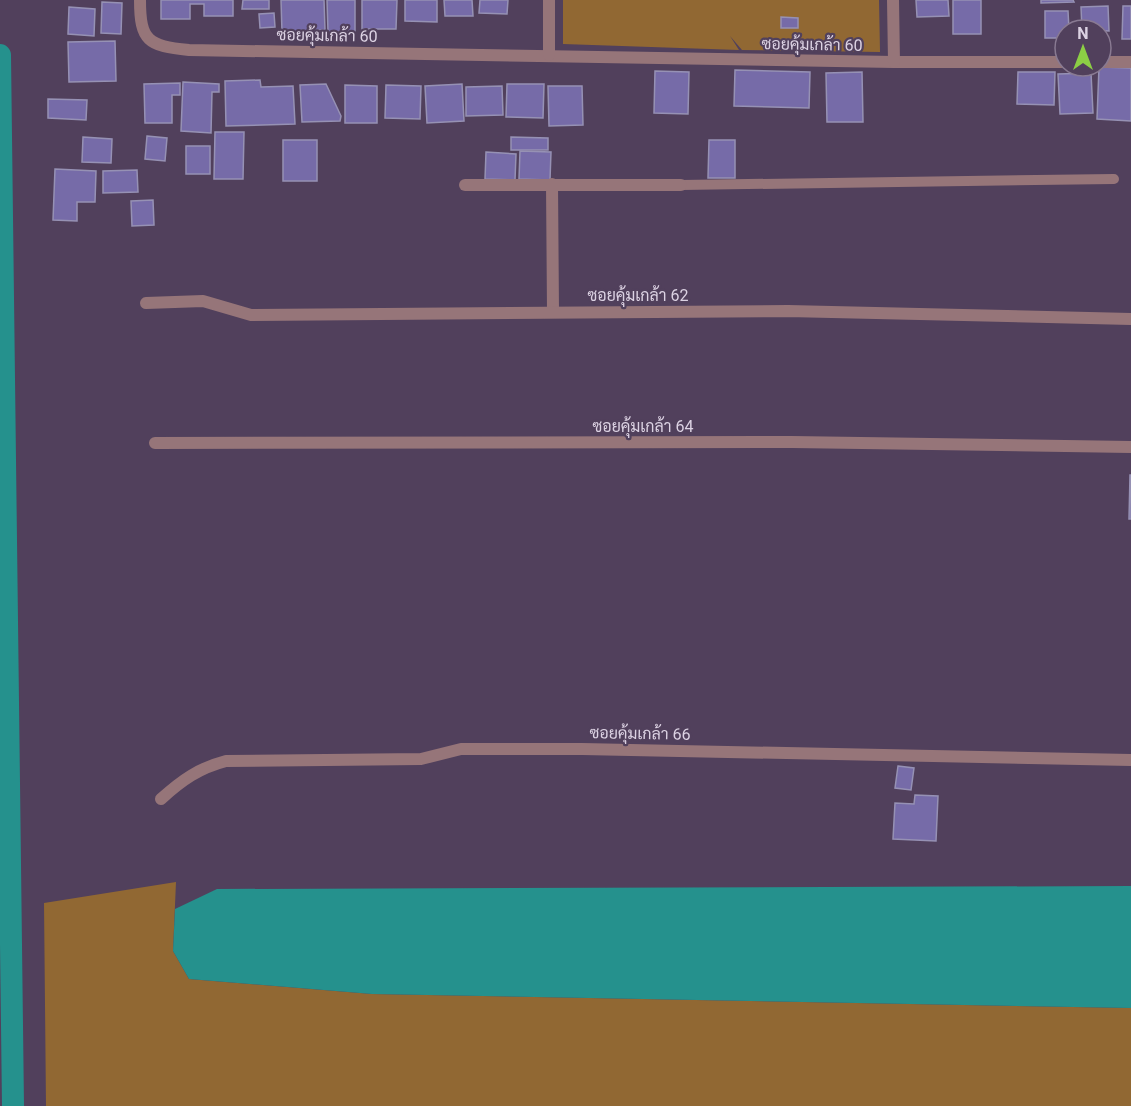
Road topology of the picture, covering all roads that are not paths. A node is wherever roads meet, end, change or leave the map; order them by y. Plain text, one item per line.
1 (140, 0) edge
2 (549, 0) edge
3 (893, 0) edge
4 (549, 55) junction
5 (894, 62) junction
6 (1053, 62) edge
7 (1113, 62) edge
8 (1131, 62) edge
9 (1114, 179) dead end
10 (552, 184) junction
11 (465, 185) dead end
12 (681, 185) joint
13 (146, 303) dead end
14 (553, 311) junction
15 (1131, 319) edge
16 (155, 442) dead end
17 (1131, 447) edge
18 (1131, 760) edge
19 (162, 799) dead end

1 - 4 street, ซอยคุ้มเกล้า 60
2 - 4 street
3 - 5 street
4 - 5 street, ซอยคุ้มเกล้า 60
5 - 6 street, ซอยคุ้มเกล้า 60
7 - 8 street
9 - 12 lane
10 - 11 street
10 - 12 street
10 - 14 street
13 - 14 street, ซอยคุ้มเกล้า 62
14 - 15 street, ซอยคุ้มเกล้า 62
16 - 17 street, ซอยคุ้มเกล้า 64
18 - 19 street, ซอยคุ้มเกล้า 66

